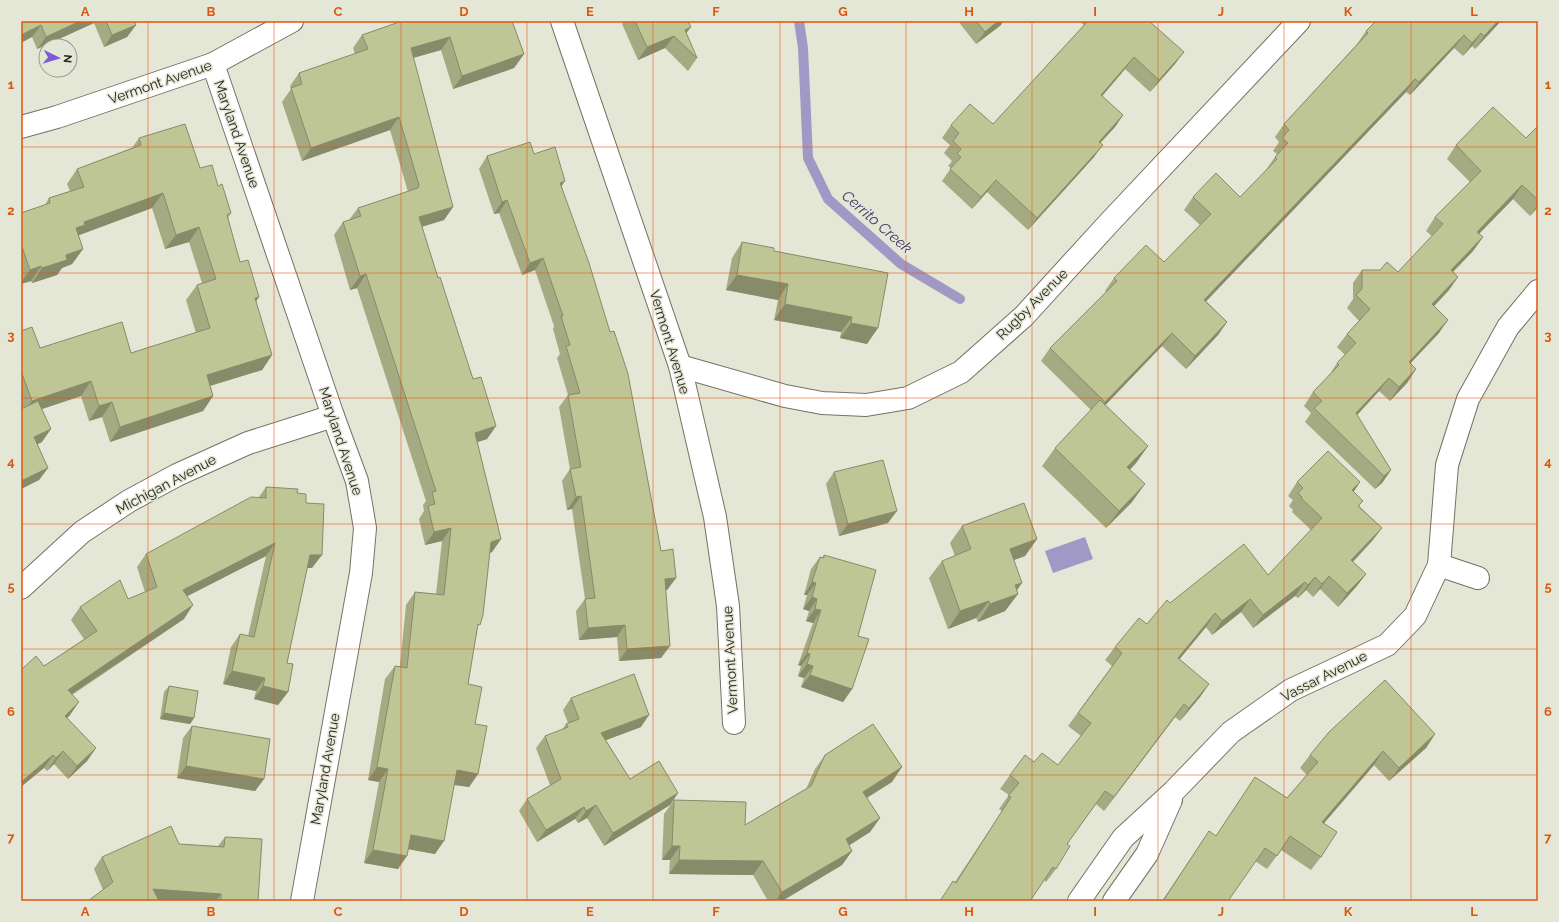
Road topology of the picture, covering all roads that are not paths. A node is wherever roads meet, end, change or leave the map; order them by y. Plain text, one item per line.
1 (292, 21) edge
2 (562, 21) edge
3 (1300, 21) edge
4 (213, 64) junction
5 (21, 127) edge
6 (1538, 291) edge
7 (680, 366) junction
8 (333, 416) junction
9 (1439, 565) junction
10 (1478, 578) dead end
11 (21, 588) edge
12 (734, 723) dead end
13 (1174, 791) junction
14 (302, 901) edge
15 (1079, 901) edge
16 (1114, 901) edge

1 - 4 street, Vermont Avenue
2 - 7 street, Vermont Avenue
3 - 7 street, Rugby Avenue
4 - 5 street, Vermont Avenue
4 - 8 street, Maryland Avenue
6 - 9 street, Vassar Avenue
7 - 12 street, Vermont Avenue
8 - 11 street, Michigan Avenue
8 - 14 street, Maryland Avenue
9 - 10 street
9 - 13 street, Vassar Avenue
13 - 15 street, Vassar Avenue
13 - 16 street, Vassar Avenue

